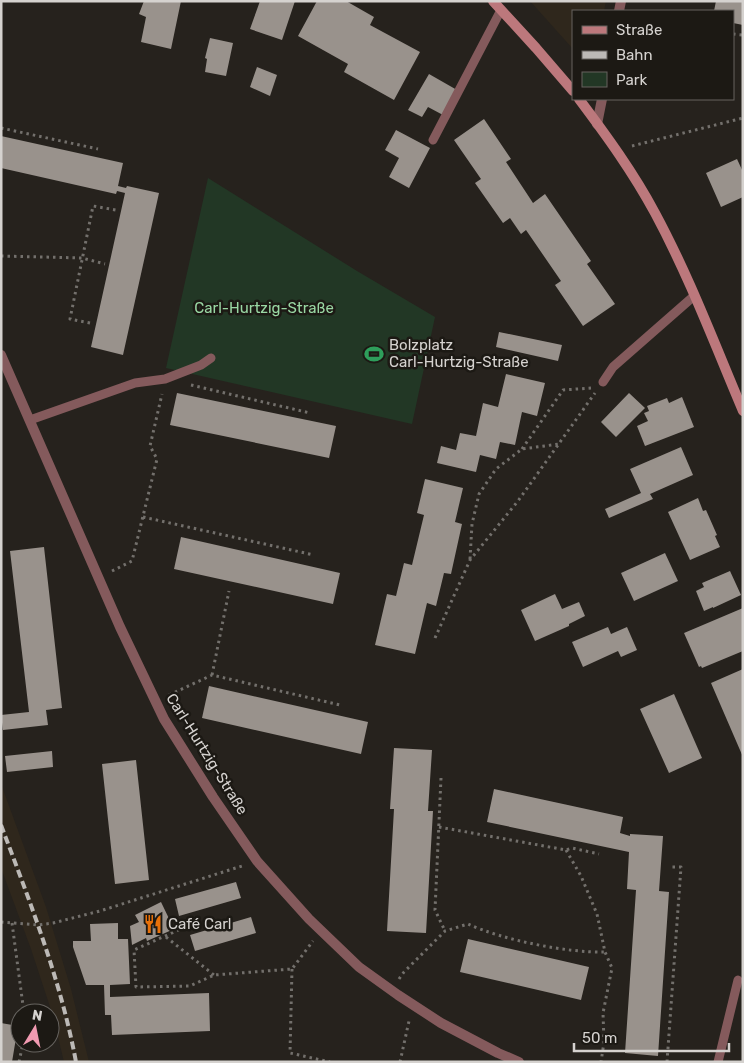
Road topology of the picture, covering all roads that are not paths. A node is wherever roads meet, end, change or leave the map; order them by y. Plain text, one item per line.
1 (493, 1) edge
2 (501, 10) junction
3 (572, 90) edge
4 (580, 100) edge
5 (602, 100) edge
6 (597, 124) junction
7 (433, 140) dead end
8 (694, 296) junction
9 (1, 355) edge
10 (211, 358) dead end
11 (603, 382) dead end
12 (743, 411) edge
13 (30, 420) junction
14 (738, 980) dead end
15 (496, 1057) edge
16 (519, 1062) edge
17 (718, 1062) edge

1 - 2 main road
2 - 3 main road
2 - 7 lane
4 - 6 main road
5 - 6 street
6 - 8 main road
8 - 11 lane
8 - 12 main road
9 - 13 street, Carl-Hurtzig-Straße
10 - 13 lane
13 - 15 street, Carl-Hurtzig-Straße
14 - 17 lane
15 - 16 street, Carl-Hurtzig-Straße

